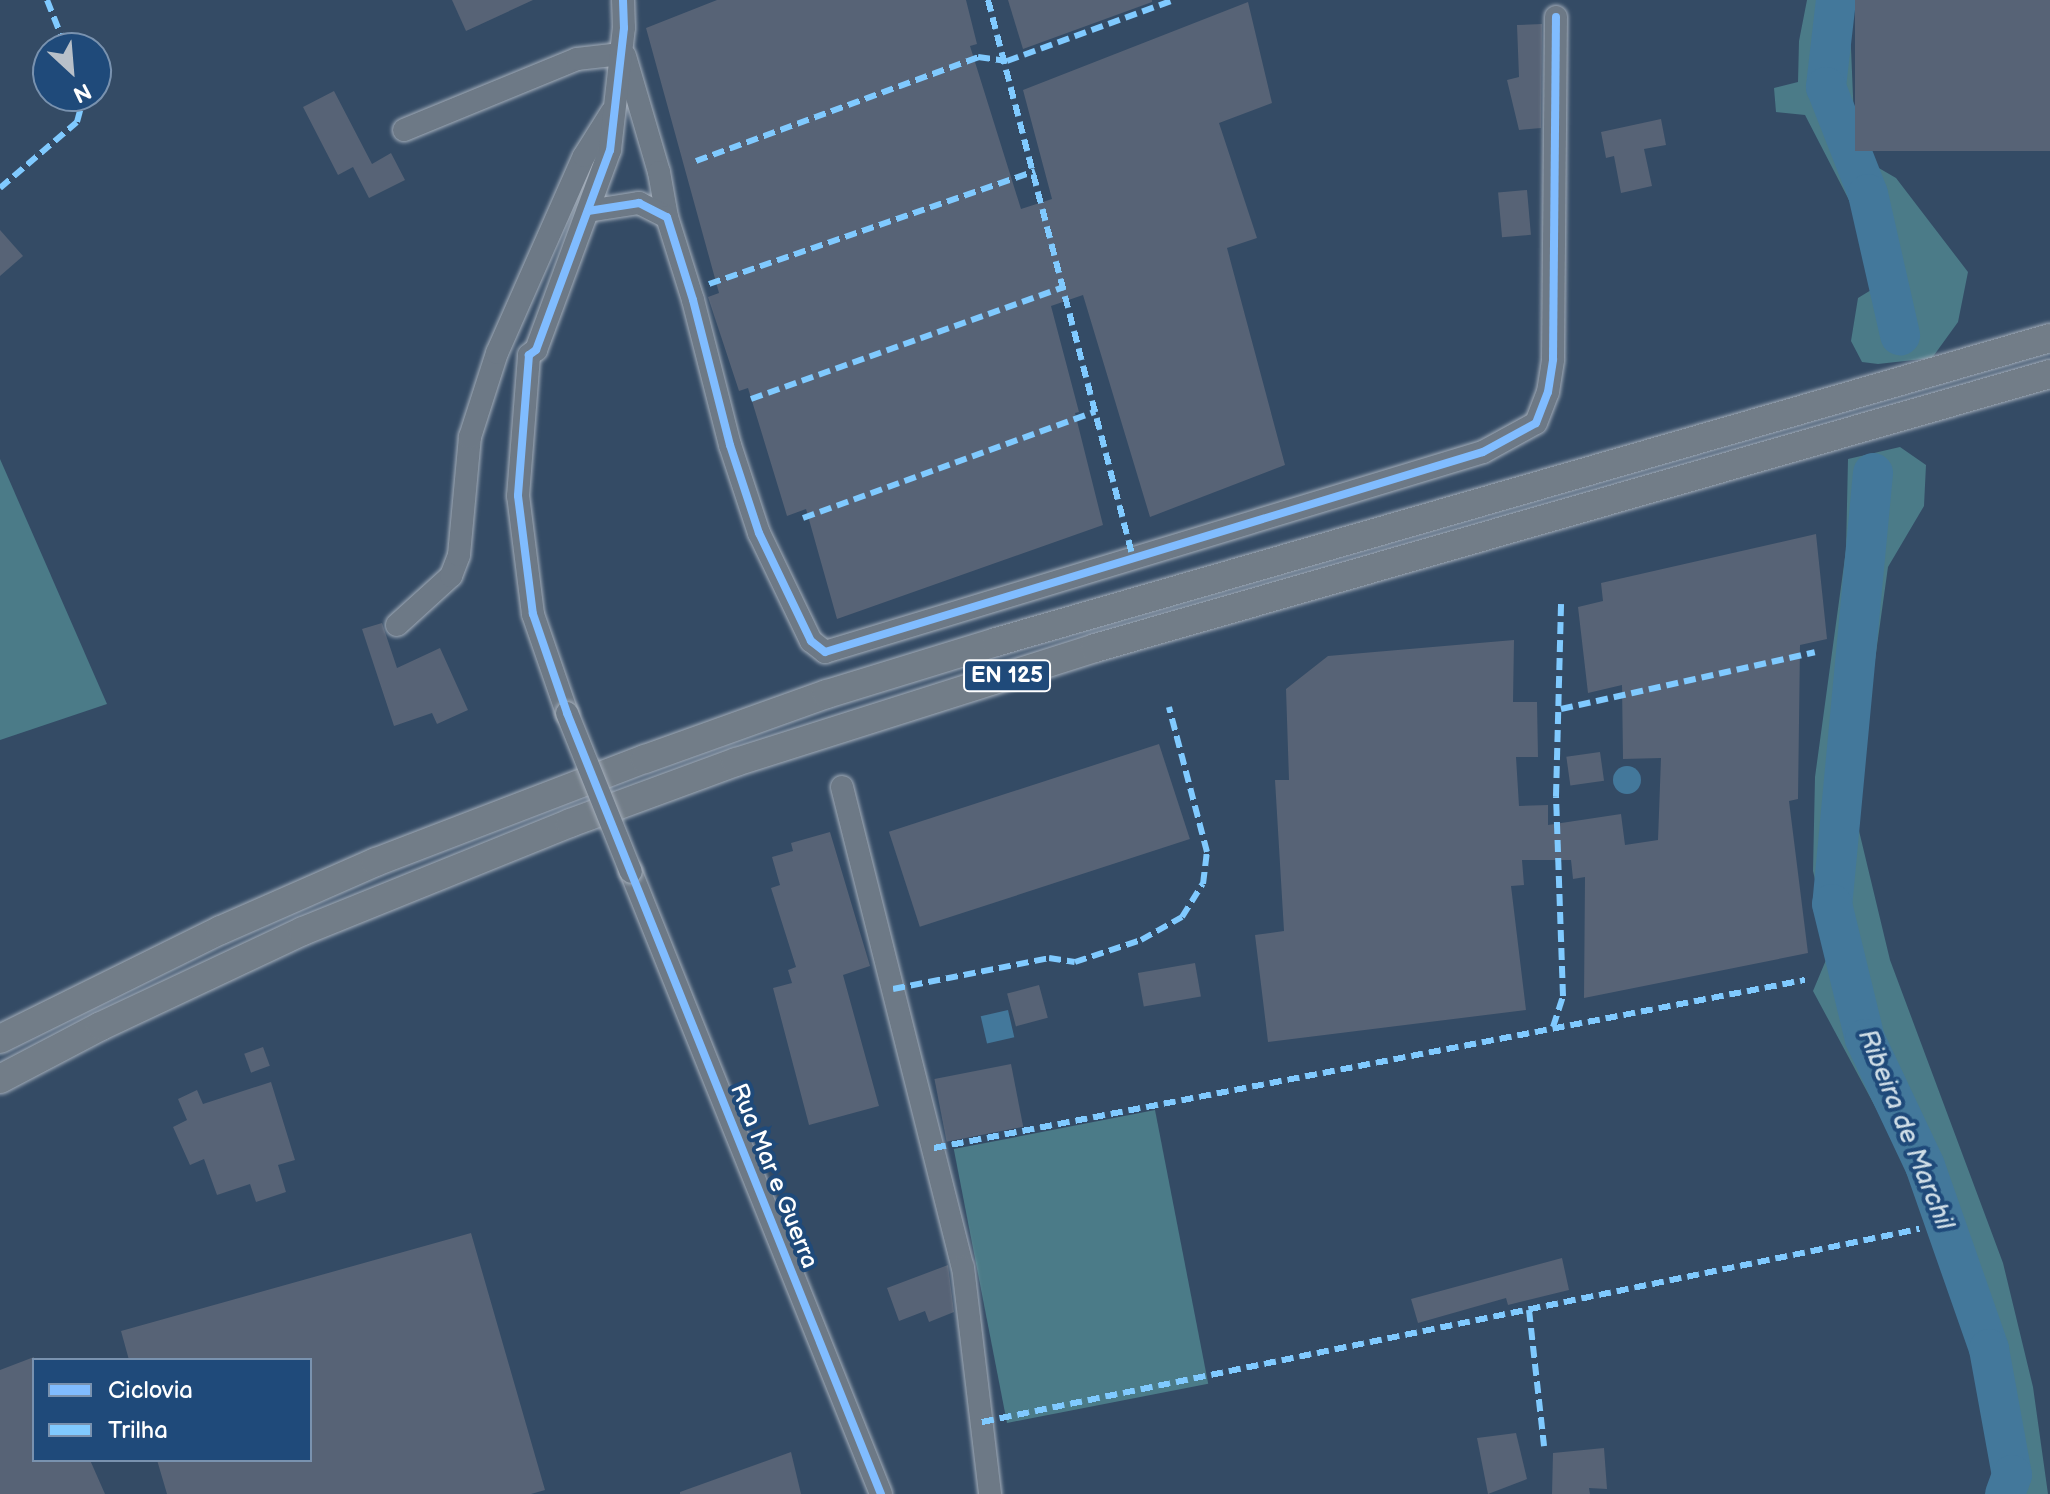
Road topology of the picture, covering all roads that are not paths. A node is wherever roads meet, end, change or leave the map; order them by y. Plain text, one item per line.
1 (623, 0) edge
2 (1556, 17) dead end
3 (622, 49) junction
4 (615, 105) junction
5 (404, 130) dead end
6 (588, 211) junction
7 (667, 217) junction
8 (2050, 338) edge
9 (2050, 374) edge
10 (397, 625) dead end
11 (842, 787) dead end
12 (0, 1039) edge
13 (0, 1079) edge
14 (881, 1494) edge
15 (990, 1494) edge

1 - 3 street
2 - 7 street
3 - 4 street, Rua Mar e Guerra
3 - 5 street
3 - 7 street
4 - 6 street, Rua Mar e Guerra
4 - 10 street
6 - 7 street
6 - 14 street, Rua Mar e Guerra, bridge
8 - 12 main road, EN 125
9 - 13 main road, EN 125
11 - 15 street

